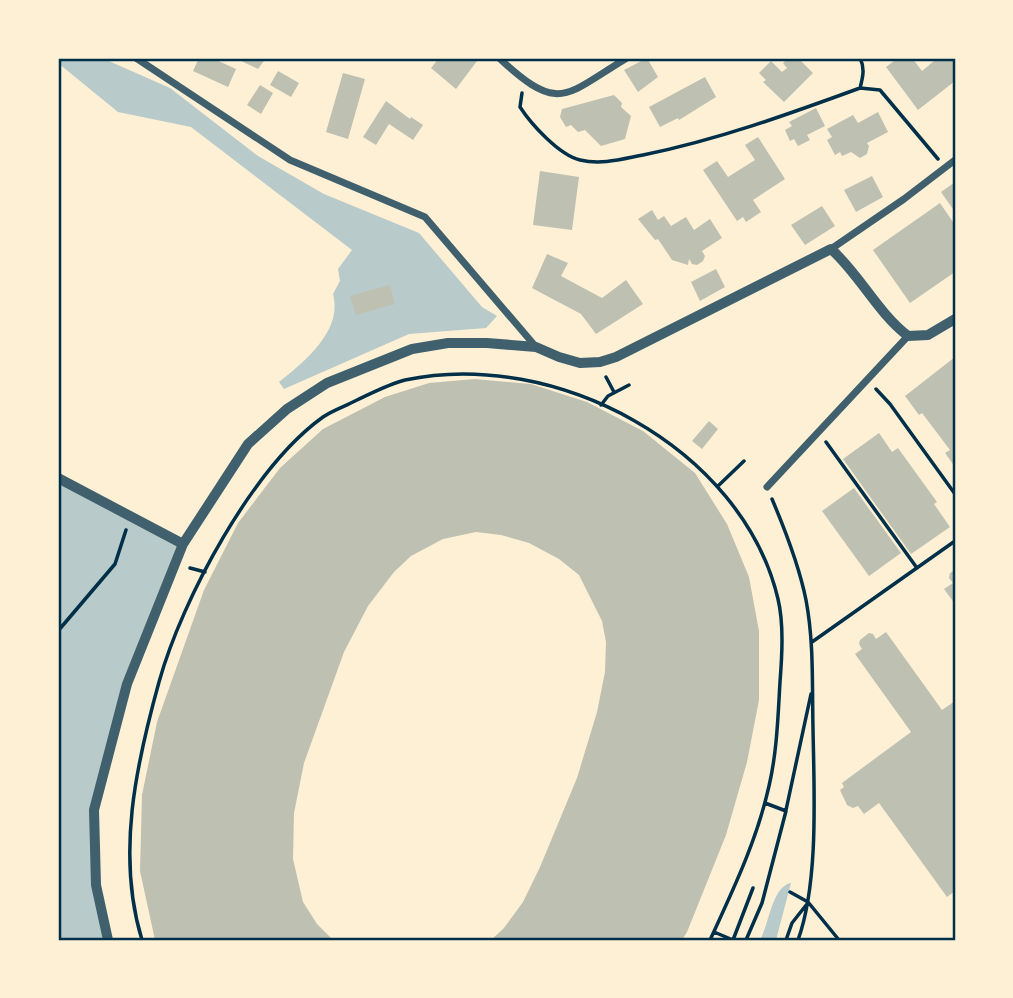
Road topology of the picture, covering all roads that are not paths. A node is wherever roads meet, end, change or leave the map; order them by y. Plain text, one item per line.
1 (136, 58) edge
2 (499, 58) edge
3 (628, 58) edge
4 (955, 160) edge
5 (831, 248) junction
6 (955, 319) edge
7 (908, 336) junction
8 (536, 347) junction
9 (58, 478) edge
10 (767, 488) road end
11 (183, 544) junction
12 (108, 940) edge

1 - 8 street
2 - 3 street
4 - 5 street
5 - 7 street
5 - 8 street
6 - 7 street
7 - 10 street
8 - 11 street
9 - 11 street
11 - 12 street

